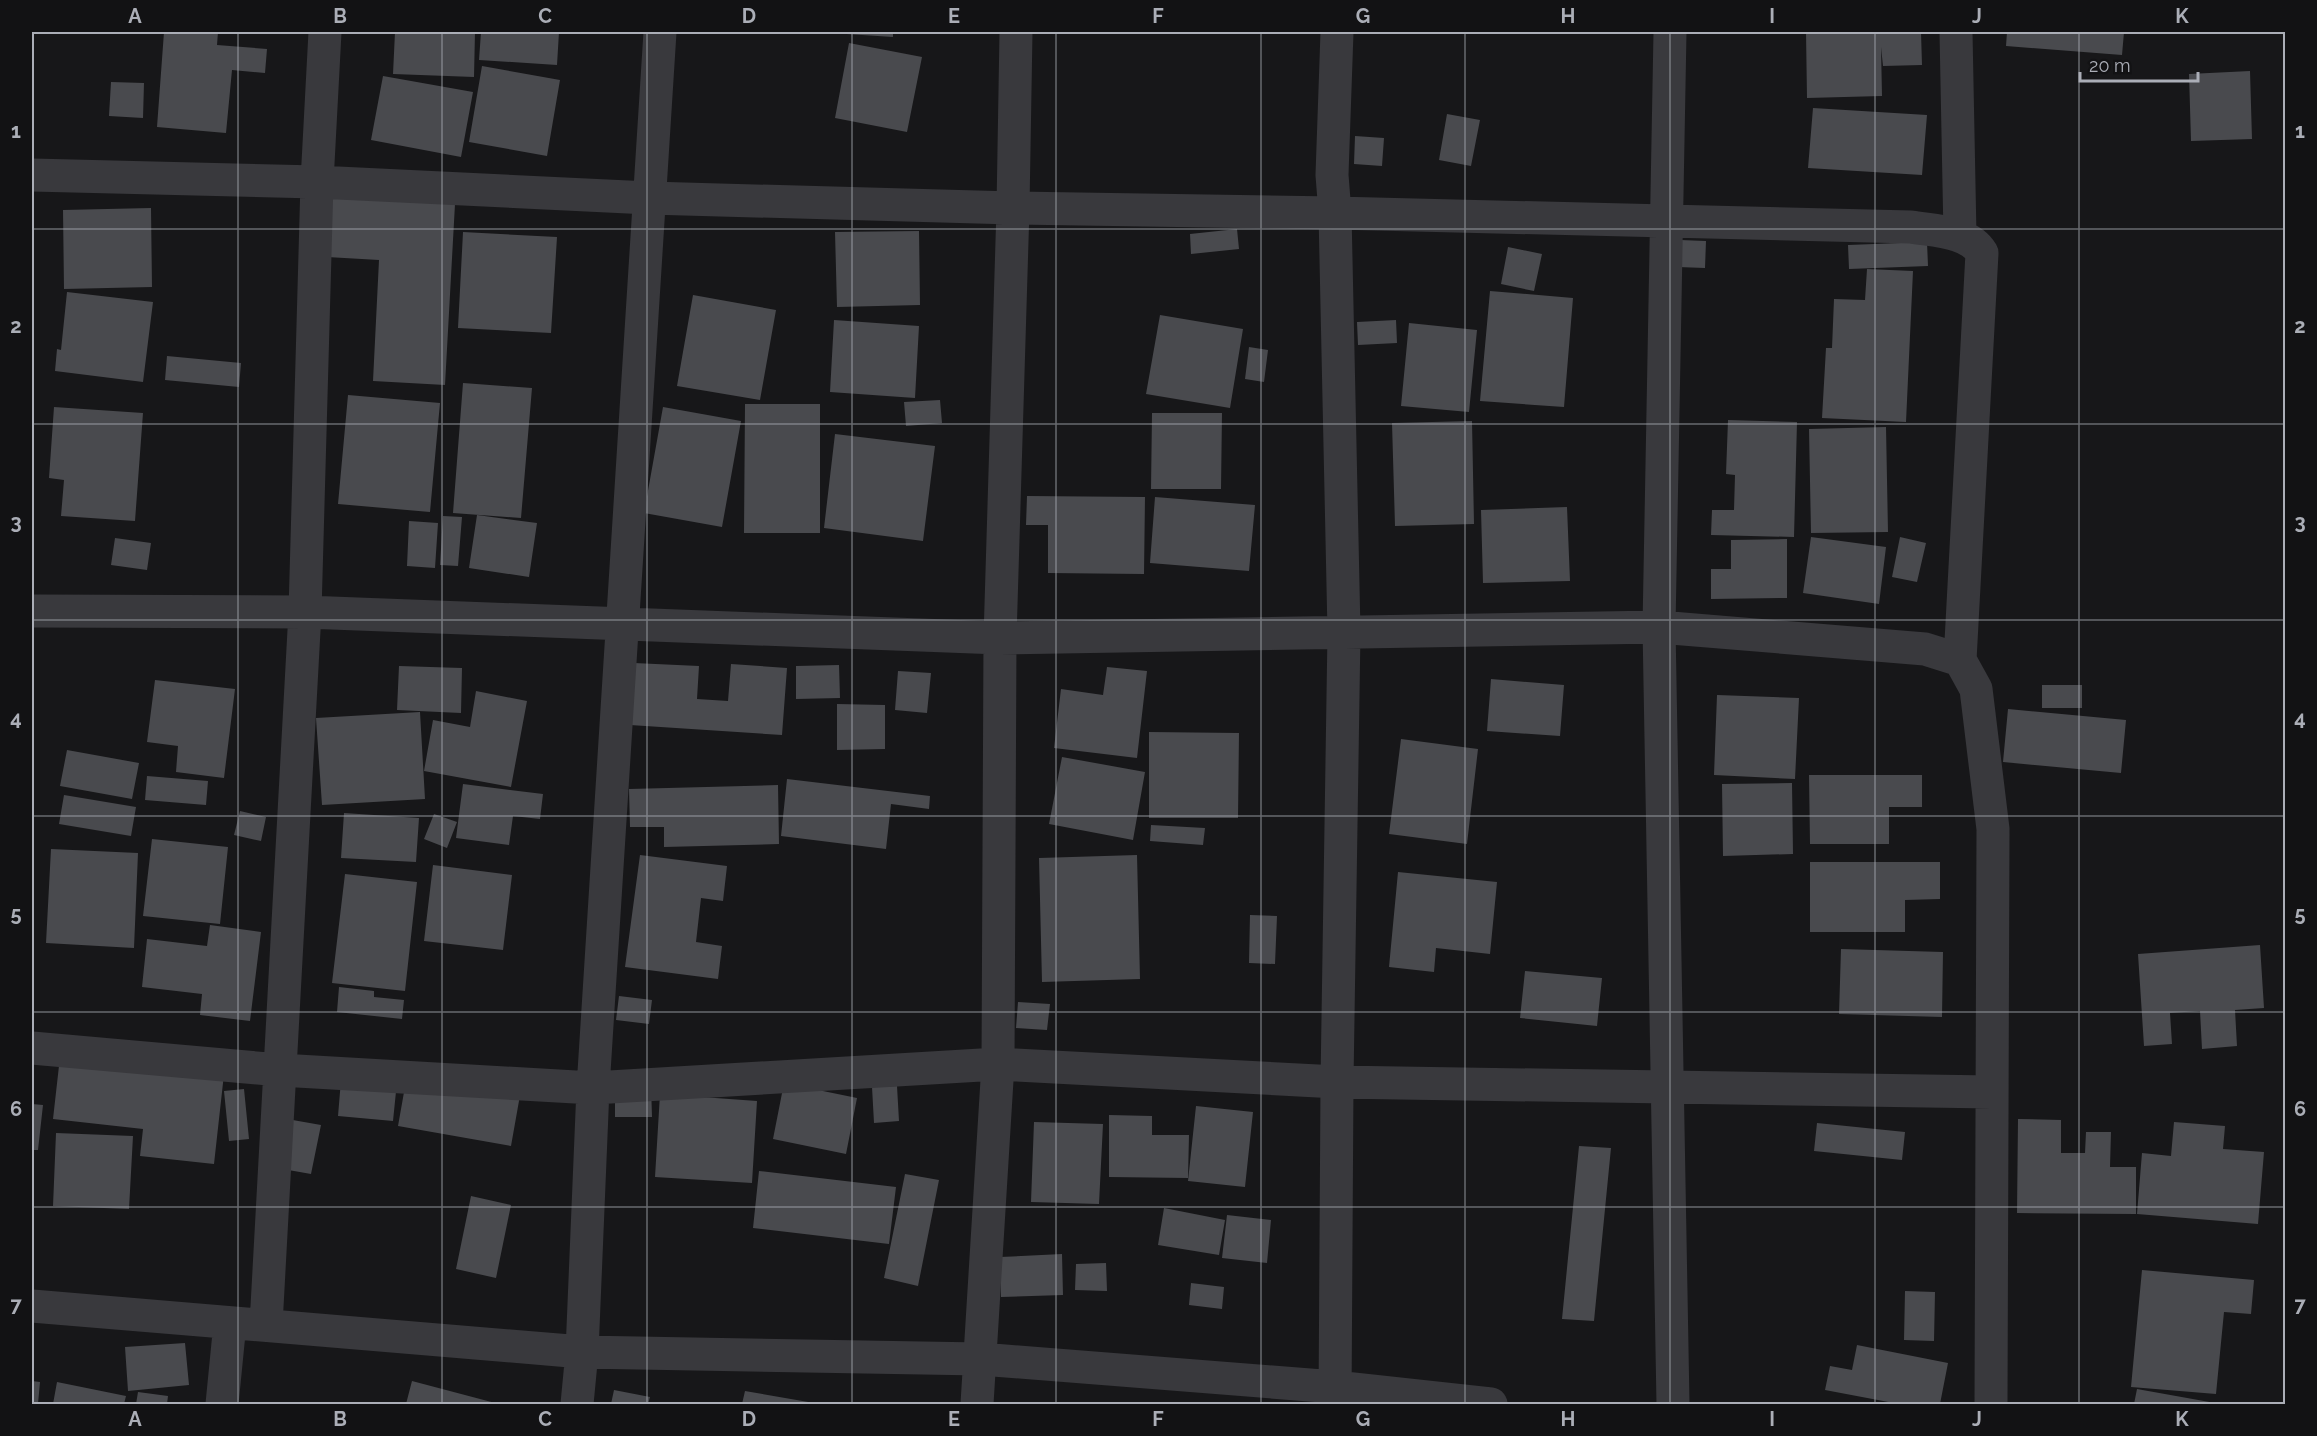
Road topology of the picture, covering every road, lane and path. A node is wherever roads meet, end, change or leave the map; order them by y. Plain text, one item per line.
1 (325, 32) edge
2 (660, 32) edge
3 (1016, 32) edge
4 (1337, 32) edge
5 (1670, 32) edge
6 (1956, 32) edge
7 (32, 175) edge
8 (316, 182) junction
9 (649, 198) junction
10 (1013, 208) junction
11 (1335, 213) junction
12 (1667, 222) junction
13 (1960, 236) junction
14 (32, 611) edge
15 (304, 612) junction
16 (622, 625) junction
17 (1659, 627) junction
18 (1344, 632) junction
19 (1000, 638) junction
20 (1959, 660) junction
21 (32, 1048) edge
22 (998, 1064) junction
23 (280, 1070) junction
24 (1336, 1082) junction
25 (1666, 1087) junction
26 (593, 1088) junction
27 (1992, 1092) junction
28 (32, 1306) edge
29 (230, 1323) junction
30 (266, 1325) junction
31 (582, 1352) junction
32 (981, 1359) junction
33 (1335, 1396) edge
34 (222, 1404) edge
35 (577, 1404) edge
36 (977, 1404) edge
37 (1491, 1404) edge
38 (1673, 1404) edge
39 (1990, 1404) edge

1 - 8 street
2 - 9 street
3 - 10 street
4 - 11 street
5 - 12 street
6 - 13 street
7 - 8 street
8 - 9 street
8 - 15 street
9 - 10 street
9 - 16 street
10 - 11 street
10 - 19 street
11 - 12 street
11 - 18 street
12 - 13 street
12 - 17 street
13 - 20 street
14 - 15 street
15 - 16 street
15 - 23 street
16 - 19 street
16 - 26 street
17 - 18 street
17 - 20 street
17 - 25 street
18 - 19 street
18 - 24 street
19 - 22 street
20 - 27 street
21 - 23 street
22 - 24 street
22 - 26 street
22 - 32 street
23 - 26 street
23 - 30 street
24 - 25 street
24 - 33 street
25 - 27 street
25 - 38 street
26 - 31 street
27 - 39 street
28 - 29 street
29 - 30 street
29 - 34 street
30 - 31 street
31 - 32 street
31 - 35 street
32 - 33 street
32 - 36 street
33 - 37 street

